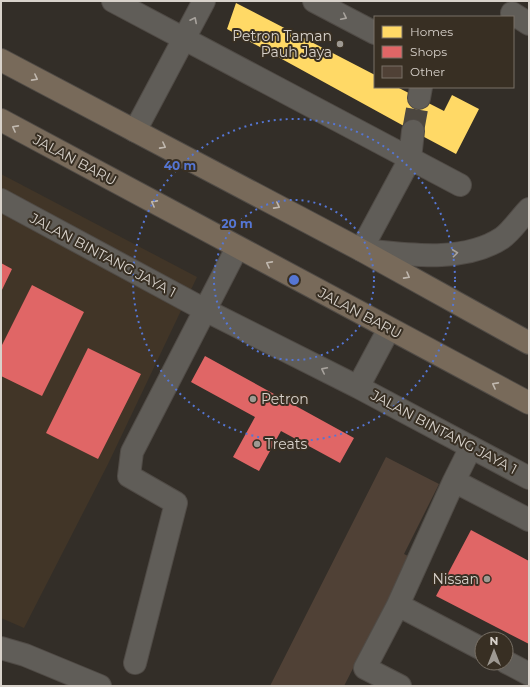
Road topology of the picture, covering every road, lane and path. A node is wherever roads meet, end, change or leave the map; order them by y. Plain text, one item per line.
1 (113, 1) edge
2 (204, 1) edge
3 (314, 1) edge
4 (143, 8) edge
5 (374, 32) edge
6 (184, 39) junction
7 (1, 60) edge
8 (1, 120) edge
9 (135, 131) junction
10 (413, 132) tunnel mouth
11 (410, 159) junction
12 (460, 185) dead end
13 (1, 200) edge
14 (529, 209) edge
15 (238, 248) junction
16 (361, 250) junction
17 (205, 310) junction
18 (389, 328) junction
19 (529, 343) edge
20 (358, 387) junction
21 (529, 403) edge
22 (471, 447) junction
23 (529, 478) edge
24 (454, 481) junction
25 (529, 520) edge
26 (398, 605) junction
27 (474, 646) edge
28 (1, 648) edge
29 (135, 663) dead end
30 (514, 666) edge
31 (529, 674) edge
32 (100, 686) edge
33 (400, 686) edge

1 - 4 street
6 -> 2 street
3 -> 5 street
4 - 6 street
6 - 9 street
6 - 11 street
7 -> 9 highway
15 -> 8 highway, JALAN BARU
9 -> 16 highway
10 - 11 street
11 - 12 street
11 - 16 street
13 - 17 street, JALAN BINTANG JAYA 1
16 -> 14 street
15 - 17 street
18 -> 15 highway, JALAN BARU
16 -> 19 highway
20 -> 17 street, JALAN BINTANG JAYA 1
17 - 29 street
18 - 20 street, JALAN BINTANG JAYA 1
21 -> 18 highway, JALAN BARU
20 - 22 street, JALAN BINTANG JAYA 1
22 - 23 street, JALAN BINTANG JAYA 1
22 - 24 street
24 - 25 street
24 - 26 street
26 - 27 street
26 - 33 street
28 - 32 street
30 - 31 street

